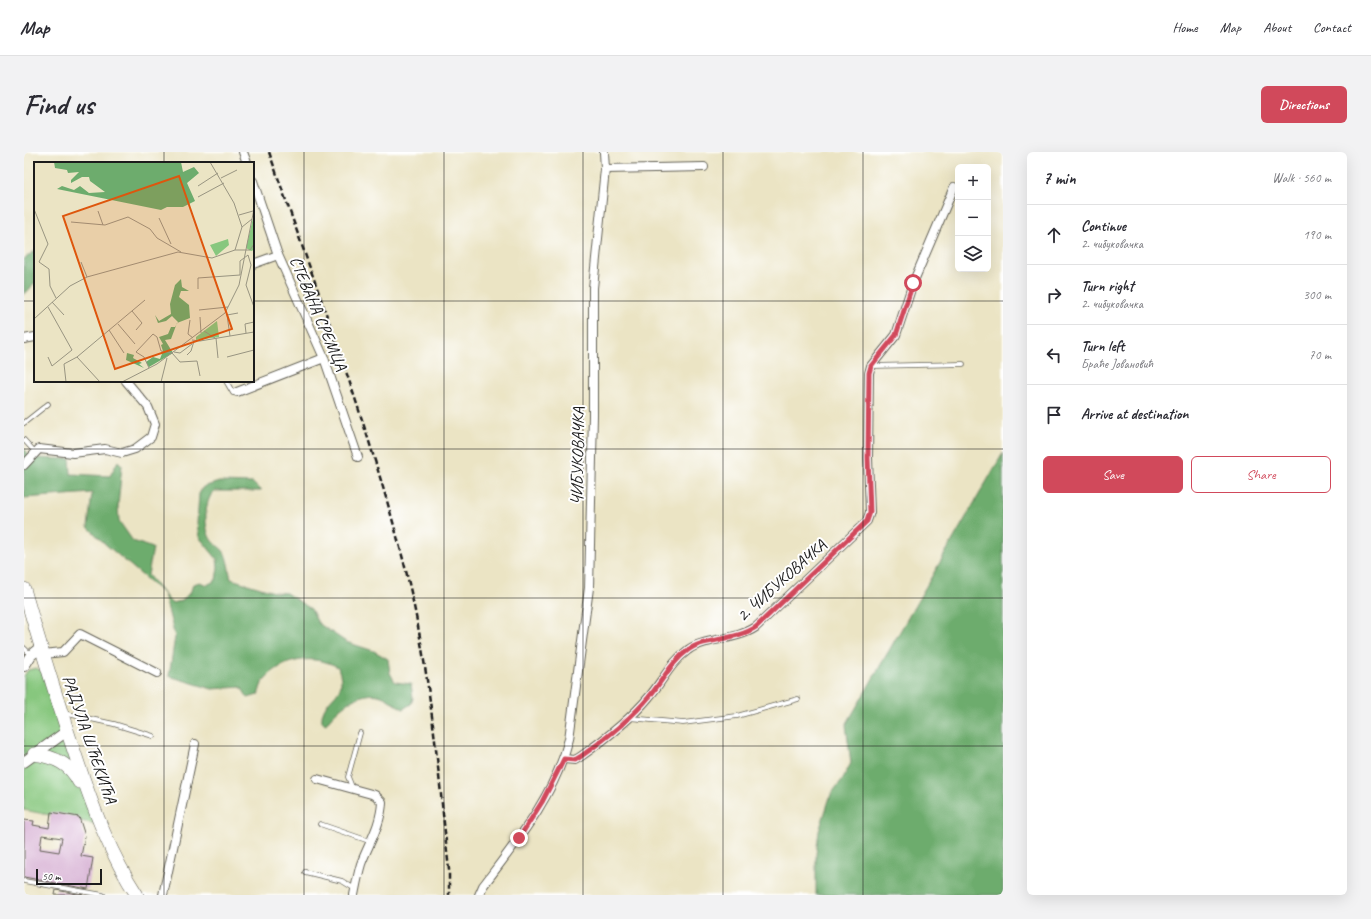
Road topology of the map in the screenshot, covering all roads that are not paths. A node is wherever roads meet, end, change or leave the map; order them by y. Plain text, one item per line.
1 (243, 152) edge
2 (604, 152) edge
3 (247, 162) edge
4 (704, 167) dead end
5 (605, 169) junction
6 (954, 187) dead end
7 (255, 192) edge
8 (278, 255) junction
9 (254, 264) edge
10 (34, 337) edge
11 (24, 339) edge
12 (324, 358) junction
13 (963, 364) dead end
14 (871, 366) junction
15 (127, 382) edge
16 (227, 382) edge
17 (237, 392) joint
18 (48, 404) dead end
19 (24, 423) edge
20 (24, 440) edge
21 (36, 453) junction
22 (358, 457) dead end
23 (24, 465) edge
24 (24, 589) edge
25 (35, 651) edge
26 (24, 666) edge
27 (157, 673) dead end
28 (798, 699) dead end
29 (61, 712) junction
30 (628, 718) junction
31 (67, 731) junction
32 (360, 732) dead end
33 (153, 736) dead end
34 (195, 744) dead end
35 (34, 754) junction
36 (564, 759) junction
37 (24, 762) edge
38 (317, 779) dead end
39 (352, 787) junction
40 (93, 806) junction
41 (320, 824) dead end
42 (372, 842) junction
43 (305, 872) dead end
44 (24, 881) edge
45 (354, 892) edge
46 (103, 895) edge
47 (137, 895) edge
48 (163, 895) edge
49 (478, 895) edge

1 - 3 street
2 - 5 street, ЧИБУКОВАЧКА
4 - 5 street
5 - 36 street, ЧИБУКОВАЧКА
6 - 14 street
7 - 8 street, СТЕВАНА СРЕМЦА
8 - 9 street
8 - 12 street, СТЕВАНА СРЕМЦА
10 - 11 street
12 - 17 street
12 - 22 street, СТЕВАНА СРЕМЦА
13 - 14 lane
14 - 30 street, 2. ЧИБУКОВАЧКА
15 - 21 street
16 - 17 lane
18 - 19 lane
20 - 21 lane
21 - 23 street
24 - 25 main road, РАДУЛА ШЋЕКИЋА
25 - 26 street
25 - 27 street
25 - 29 main road, РАДУЛА ШЋЕКИЋА
28 - 30 lane
29 - 31 main road, РАДУЛА ШЋЕКИЋА
29 - 33 lane
30 - 36 street, 2. ЧИБУКОВАЧКА
31 - 35 street
31 - 40 main road, РАДУЛА ШЋЕКИЋА
32 - 39 lane
34 - 48 street
35 - 37 street
35 - 40 main road
36 - 49 street, ЧИБУКОВАЧКА
38 - 39 street
39 - 42 street
40 - 47 main road, РАДУЛА ШЋЕКИЋА
41 - 42 lane
42 - 45 street
43 - 45 lane
44 - 46 lane

